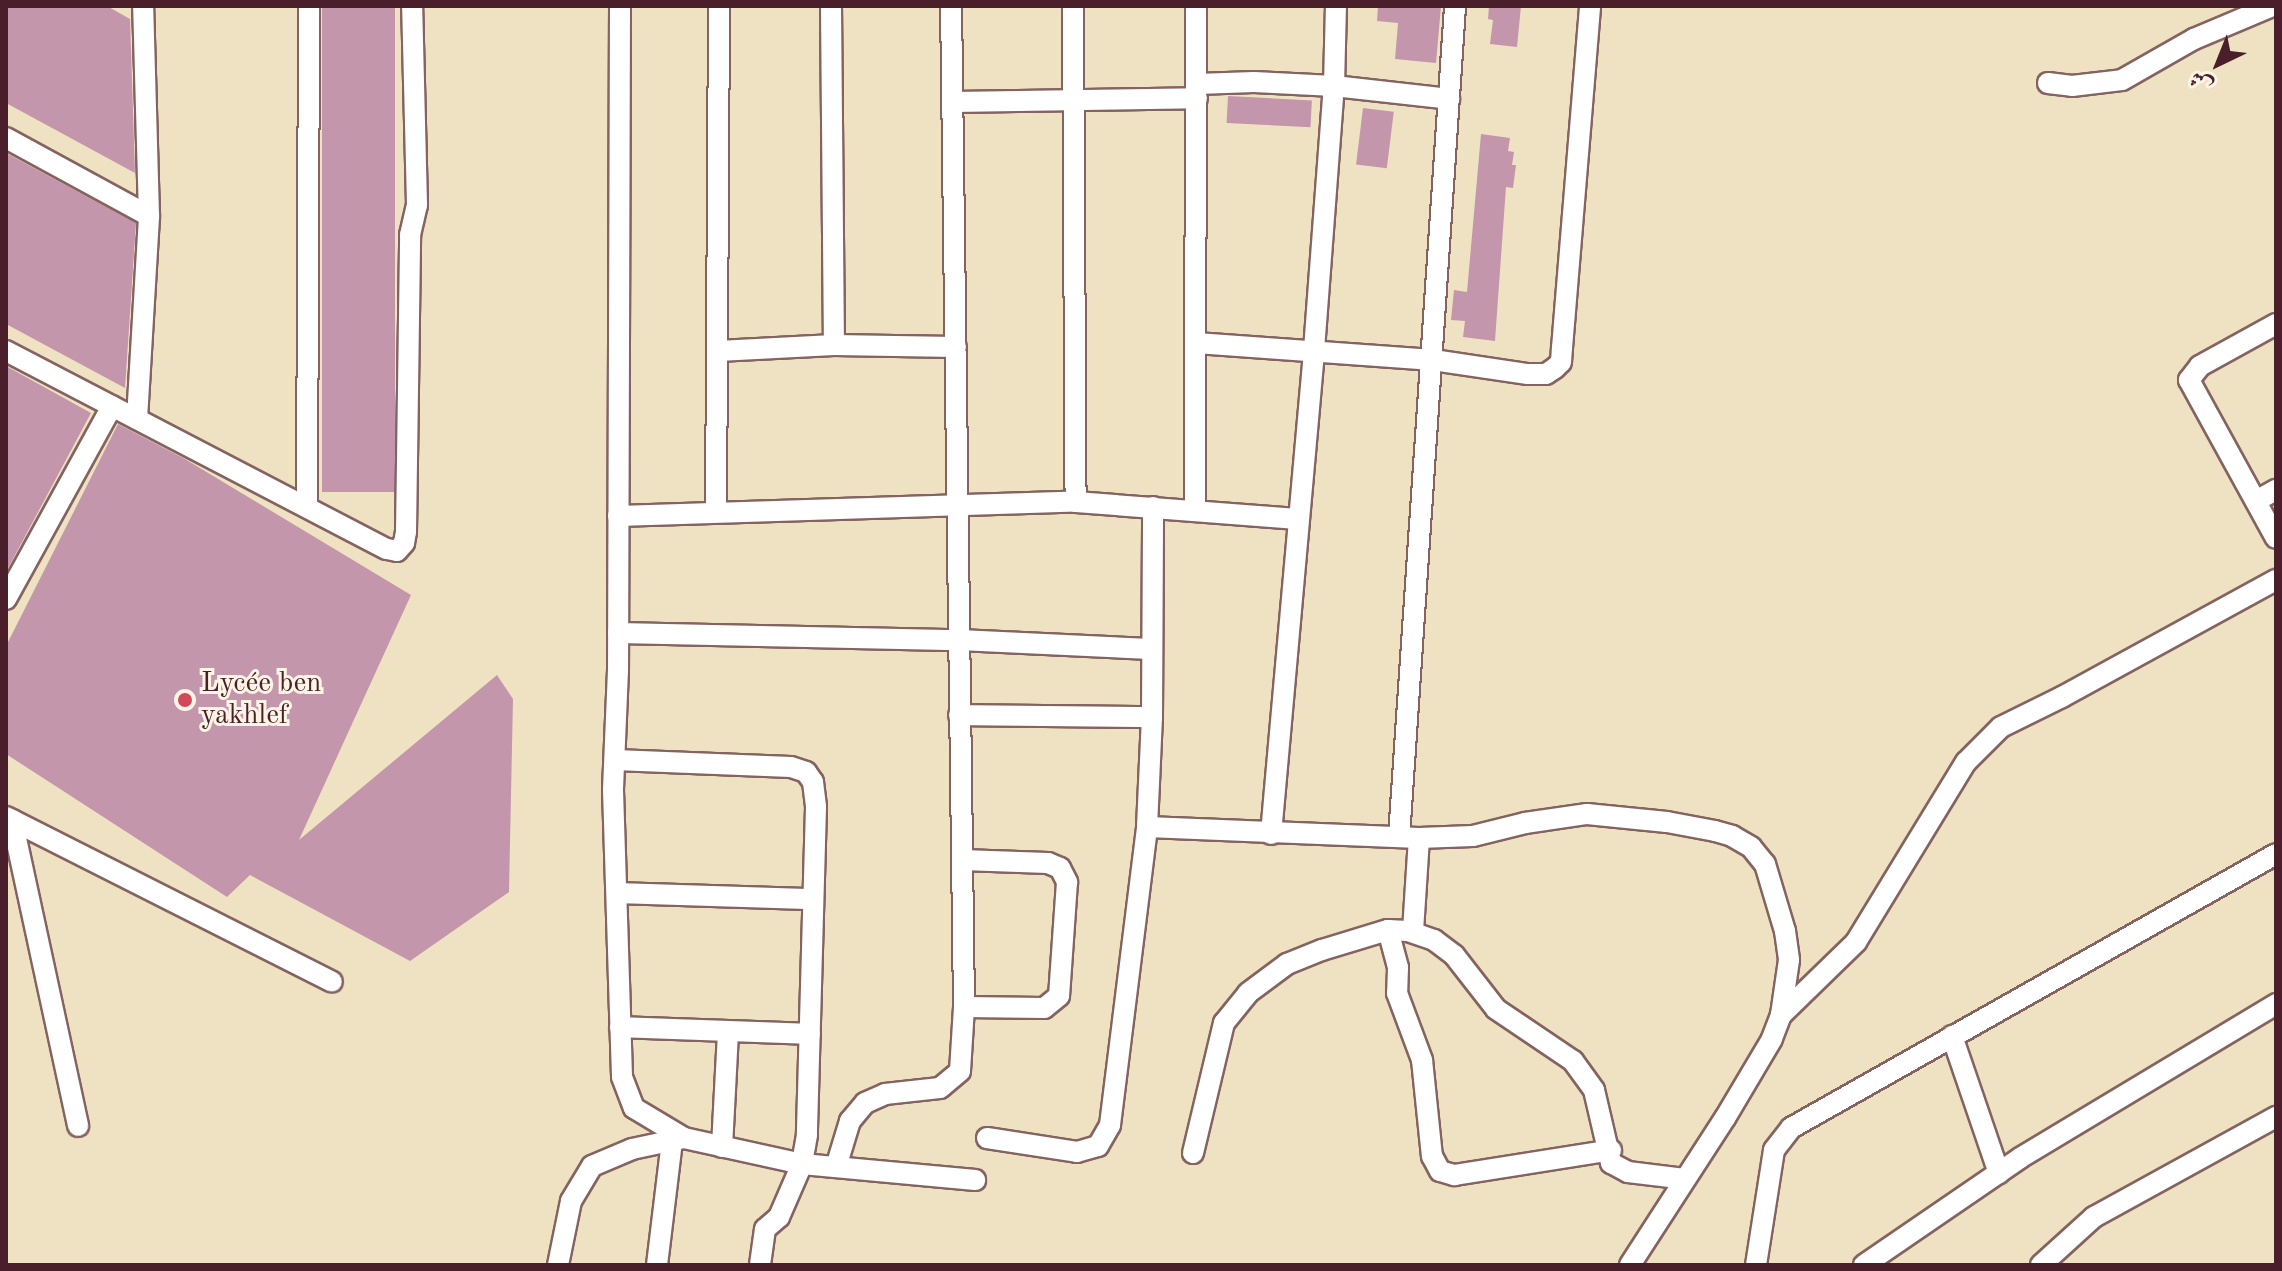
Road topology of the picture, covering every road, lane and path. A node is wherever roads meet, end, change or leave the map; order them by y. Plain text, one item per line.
1 (309, 6) edge
2 (412, 6) edge
3 (620, 6) edge
4 (719, 6) edge
5 (831, 6) edge
6 (951, 6) edge
7 (1073, 6) edge
8 (1196, 6) edge
9 (1336, 6) edge
10 (1455, 6) edge
11 (1590, 6) edge
12 (2272, 6) edge
13 (140, 8) edge
14 (2048, 83) dead end
15 (1334, 86) junction
16 (1197, 91) junction
17 (1449, 99) junction
18 (1073, 101) junction
19 (953, 102) junction
20 (6, 138) edge
21 (149, 216) junction
22 (2276, 324) edge
23 (1196, 343) junction
24 (834, 345) junction
25 (956, 347) junction
26 (1314, 350) junction
27 (6, 351) edge
28 (718, 351) junction
29 (1433, 360) junction
30 (112, 406) junction
31 (137, 419) junction
32 (2276, 490) edge
33 (2256, 501) junction
34 (1076, 502) junction
35 (958, 504) junction
36 (307, 507) junction
37 (1153, 507) junction
38 (1195, 510) junction
39 (716, 512) junction
40 (618, 516) junction
41 (1297, 519) junction
42 (2276, 538) edge
43 (2276, 580) edge
44 (6, 599) edge
45 (618, 633) junction
46 (959, 640) junction
47 (1151, 649) junction
48 (959, 715) junction
49 (1152, 717) junction
50 (615, 760) junction
51 (9, 819) edge
52 (1147, 827) junction
53 (1271, 834) junction
54 (1409, 838) junction
55 (2276, 854) edge
56 (962, 860) junction
57 (618, 893) junction
58 (813, 899) junction
59 (1388, 930) junction
60 (1413, 931) junction
61 (332, 982) dead end
62 (2276, 1004) edge
63 (964, 1007) junction
64 (1781, 1015) junction
65 (620, 1027) junction
66 (728, 1031) junction
67 (810, 1034) junction
68 (1952, 1036) junction
69 (2276, 1117) edge
70 (78, 1126) dead end
71 (987, 1138) dead end
72 (678, 1140) junction
73 (722, 1147) junction
74 (1611, 1150) junction
75 (1193, 1153) dead end
76 (802, 1164) junction
77 (836, 1167) junction
78 (1999, 1173) junction
79 (1685, 1179) junction
80 (975, 1180) dead end
81 (558, 1265) edge
82 (657, 1265) edge
83 (760, 1265) edge
84 (1630, 1265) edge
85 (1756, 1265) edge
86 (1864, 1265) edge
87 (2041, 1265) edge

1 - 36 street
2 - 36 street
3 - 40 street
4 - 28 street
5 - 24 street
6 - 19 street
7 - 18 street
8 - 16 street
9 - 15 street
10 - 17 street
11 - 29 street
12 - 14 street
13 - 21 street
15 - 16 street
15 - 17 street
15 - 26 street
16 - 18 street
16 - 23 street
17 - 29 street
18 - 19 street
18 - 34 street
19 - 25 street
20 - 21 street
21 - 31 street
22 - 33 street
23 - 26 street
23 - 38 street
24 - 25 street
24 - 28 street
25 - 35 street
26 - 29 street
26 - 41 street
27 - 30 street
28 - 39 street
29 - 54 street
30 - 31 street
30 - 44 street
31 - 36 street
32 - 33 street
33 - 42 street
34 - 35 street
34 - 37 street
35 - 39 street
35 - 46 street
37 - 38 street
37 - 47 street
38 - 41 street
39 - 40 street
40 - 45 street
41 - 53 street
43 - 64 street
45 - 46 street
45 - 50 street
46 - 47 street
46 - 48 street
47 - 49 street
48 - 49 street
48 - 56 street
49 - 52 street
50 - 57 street
50 - 58 street
51 - 61 street
51 - 70 street
52 - 53 street
52 - 71 street
53 - 54 street
54 - 60 street
54 - 64 street
55 - 68 street
56 - 63 street
56 - 63 street
57 - 58 street
57 - 65 street
58 - 67 street
59 - 60 street
59 - 74 street
59 - 75 street
60 - 74 street
62 - 78 street
63 - 77 street
64 - 79 street
65 - 66 street
65 - 72 street
66 - 67 street
66 - 73 street
67 - 76 street
68 - 78 street
68 - 85 street
69 - 87 street
72 - 73 street
72 - 81 street
72 - 82 street
73 - 76 street
74 - 79 street
76 - 77 street
76 - 83 street
77 - 80 street
78 - 86 street
79 - 84 street

